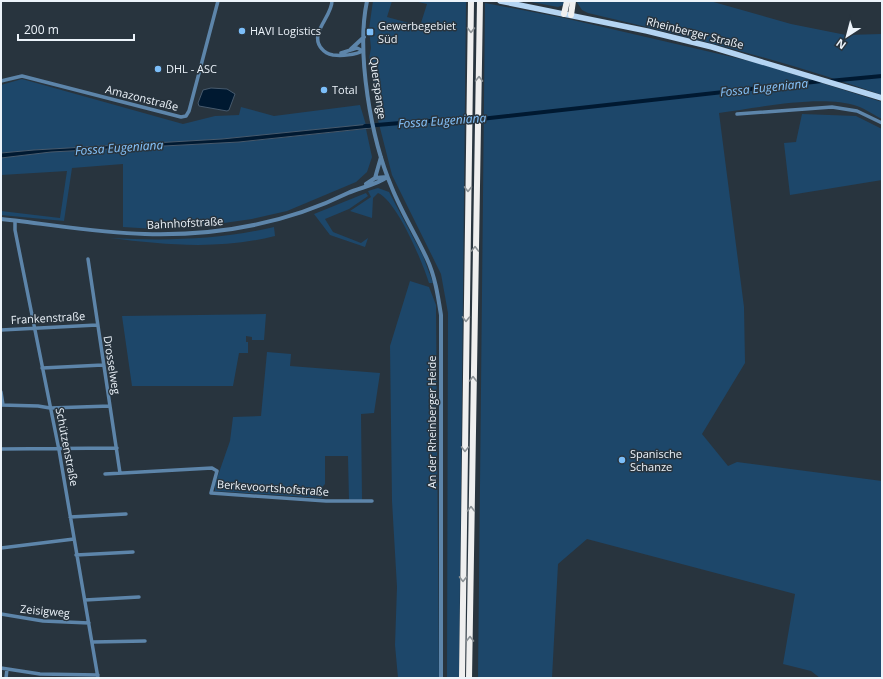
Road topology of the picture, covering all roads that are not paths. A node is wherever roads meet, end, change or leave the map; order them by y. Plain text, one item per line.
1 (218, 1) edge
2 (332, 1) edge
3 (367, 1) edge
4 (500, 1) edge
5 (567, 1) edge
6 (573, 1) edge
7 (471, 2) edge
8 (480, 3) edge
9 (567, 14) junction
10 (364, 37) junction
11 (351, 49) junction
12 (363, 51) junction
13 (337, 55) junction
14 (1, 82) edge
15 (882, 98) edge
16 (737, 114) dead end
17 (882, 123) edge
18 (381, 157) junction
19 (387, 177) junction
20 (375, 178) junction
21 (364, 186) junction
22 (1, 219) edge
23 (15, 221) junction
24 (88, 259) dead end
25 (97, 324) junction
26 (35, 327) junction
27 (1, 330) edge
28 (103, 365) junction
29 (42, 368) junction
30 (1, 392) edge
31 (2, 405) edge
32 (110, 406) junction
33 (50, 408) junction
34 (117, 448) junction
35 (1, 449) edge
36 (59, 450) junction
37 (120, 473) junction
38 (106, 474) dead end
39 (372, 501) dead end
40 (126, 514) dead end
41 (70, 517) junction
42 (74, 539) junction
43 (1, 548) edge
44 (133, 552) dead end
45 (76, 555) junction
46 (139, 597) dead end
47 (84, 600) junction
48 (1, 614) edge
49 (89, 623) junction
50 (145, 641) dead end
51 (93, 642) junction
52 (1, 668) edge
53 (7, 669) junction
54 (40, 676) edge
55 (76, 677) edge
56 (98, 677) edge
57 (6, 678) edge
58 (441, 678) edge
59 (462, 678) edge
60 (469, 678) edge

1 - 14 street, Amazonstraße
2 - 13 street
3 - 10 street, Querspange
4 - 9 main road, Rheinberger Straße
5 - 9 highway
6 - 9 highway
7 -> 59 highway
60 -> 8 highway
9 - 15 main road, Rheinberger Straße
10 - 11 street
10 - 12 street, Querspange
11 - 12 street
11 - 13 street
12 - 13 street
12 - 18 street, Querspange
16 - 17 street
18 - 19 street, Querspange
18 - 20 street
19 - 20 street
19 - 21 street, Bahnhofstraße
19 - 58 street, An der Rheinberger Heide
20 - 21 street, Bahnhofstraße
21 - 23 street, Bahnhofstraße
22 - 23 street, Bahnhofstraße
23 - 26 street, Schützenstraße
24 - 25 street, Drosselweg
25 - 26 street, Frankenstraße
25 - 28 street, Drosselweg
26 - 27 street, Frankenstraße
26 - 29 street, Schützenstraße
28 - 29 street
28 - 32 street, Drosselweg
29 - 33 street, Schützenstraße
30 - 31 street
31 - 33 street
32 - 33 street
32 - 34 street, Drosselweg
33 - 36 street, Schützenstraße
34 - 36 street
34 - 37 street, Drosselweg
35 - 36 street
36 - 41 street, Schützenstraße
37 - 38 street, Berkevoortshofstraße
37 - 39 street, Berkevoortshofstraße
40 - 41 street
41 - 42 street, Schützenstraße
42 - 43 street
42 - 45 street, Schützenstraße
44 - 45 street
45 - 47 street, Schützenstraße
46 - 47 street
47 - 49 street, Schützenstraße
48 - 49 street, Zeisigweg
49 - 51 street, Schützenstraße
50 - 51 street
51 - 56 street, Schützenstraße
52 - 53 street
53 - 54 street
53 - 57 street
54 - 55 street
55 - 56 street

